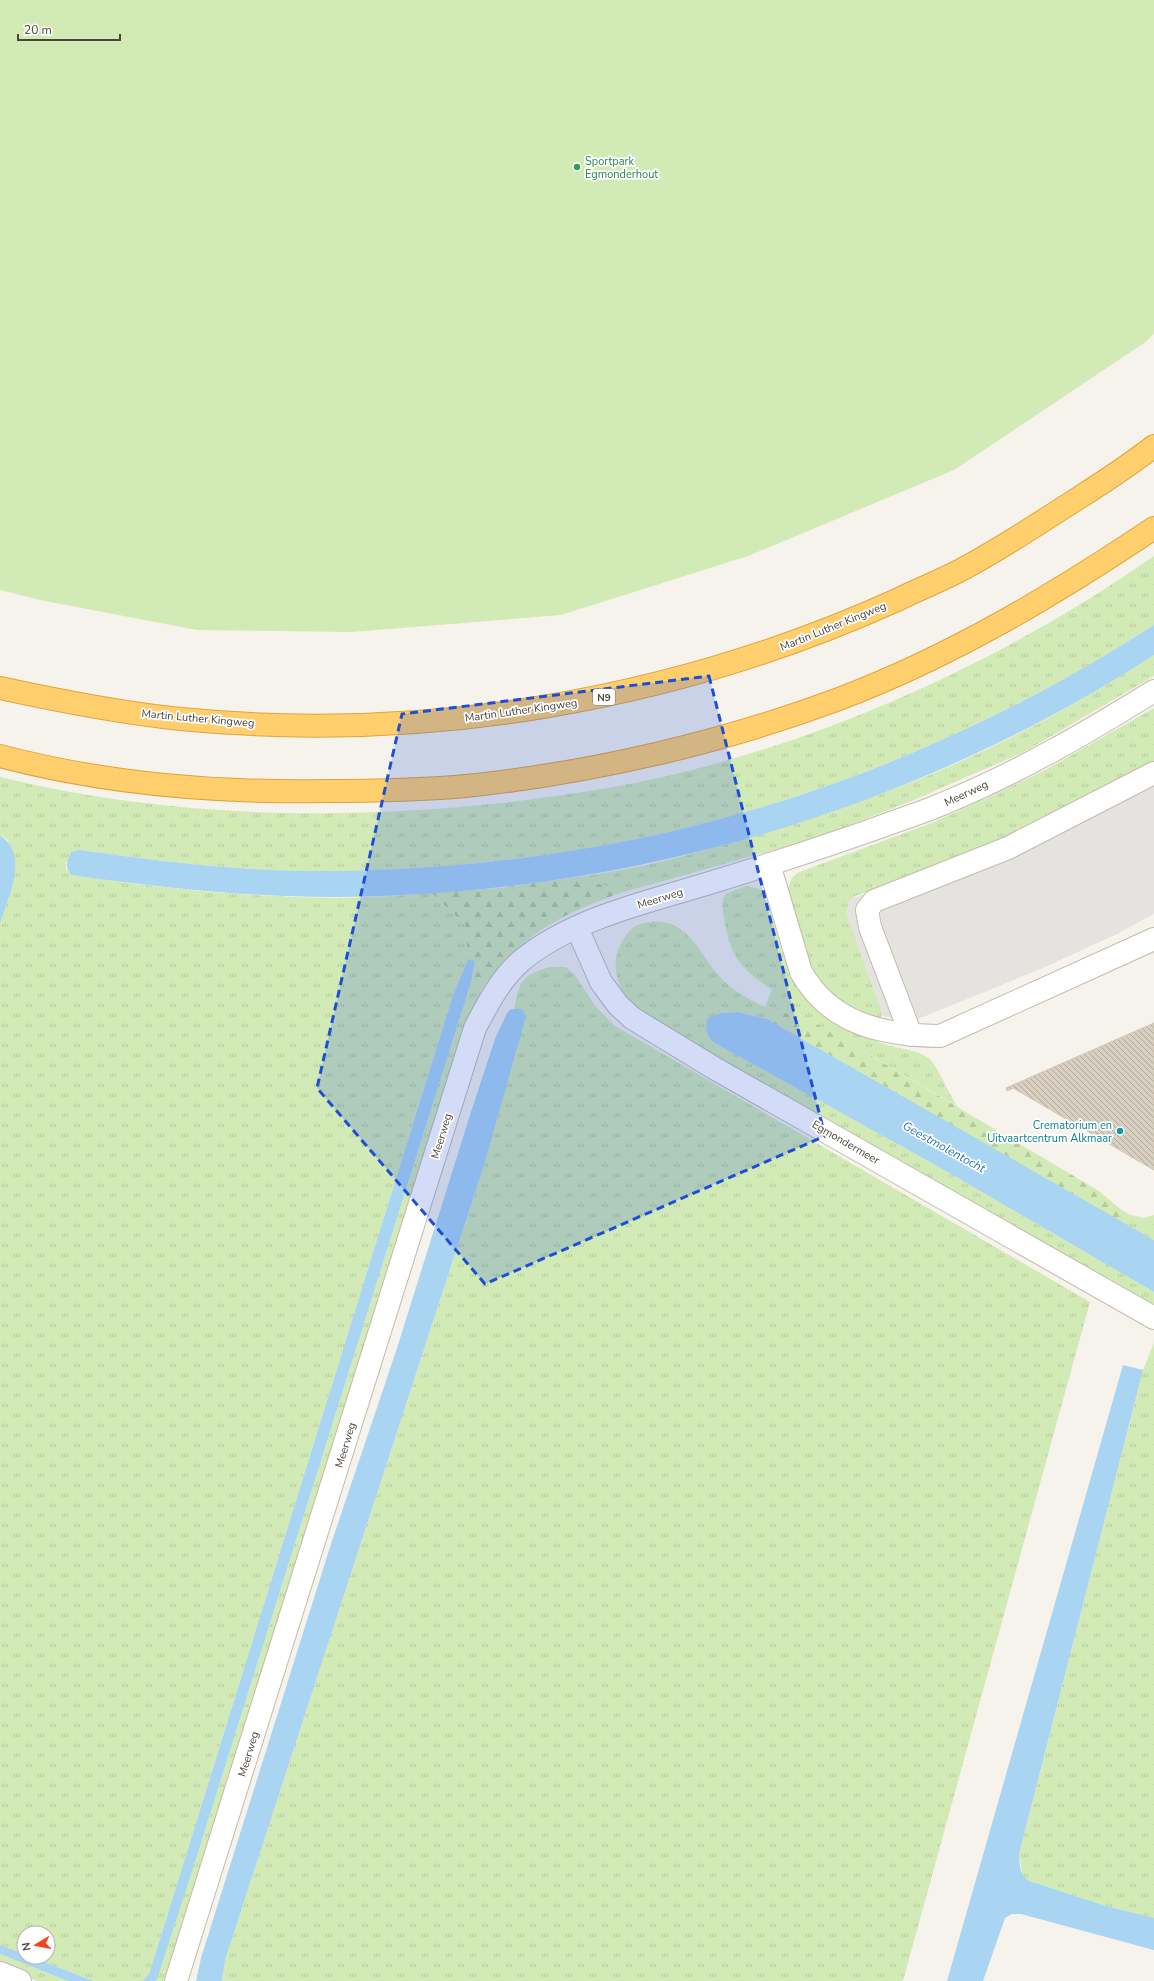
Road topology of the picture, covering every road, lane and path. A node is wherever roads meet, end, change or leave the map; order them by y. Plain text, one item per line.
1 (1154, 446) edge
2 (1154, 528) edge
3 (0, 688) edge
4 (1154, 691) edge
5 (0, 756) edge
6 (1154, 773) edge
7 (769, 864) junction
8 (577, 928) junction
9 (1154, 939) edge
10 (911, 1035) junction
11 (1154, 1318) edge
12 (0, 1973) edge
13 (20, 1981) edge
14 (176, 1981) edge

1 - 3 highway, Martin Luther Kingweg / N9
2 - 5 highway
4 - 7 street, Meerweg
6 - 10 street
7 - 8 street, Meerweg
7 - 10 street
8 - 11 street, Egmondermeer
8 - 14 street, Meerweg
9 - 10 street
12 - 13 street

